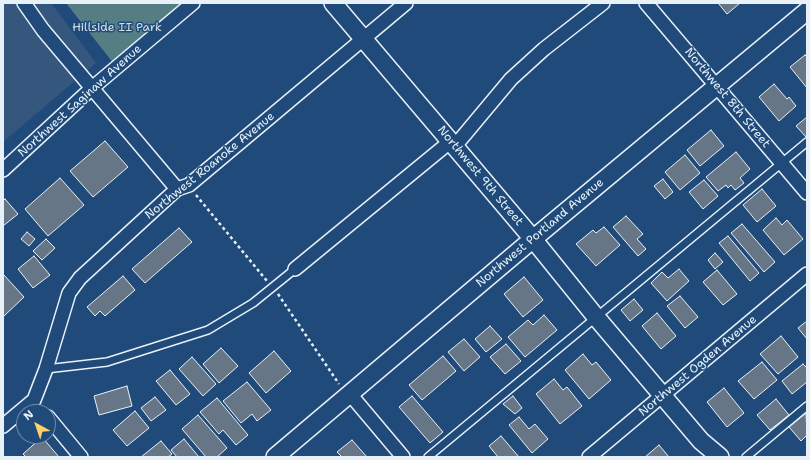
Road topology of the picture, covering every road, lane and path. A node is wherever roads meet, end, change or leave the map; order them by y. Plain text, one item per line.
1 (24, 3) edge
2 (193, 3) edge
3 (333, 3) edge
4 (406, 3) edge
5 (604, 3) edge
6 (646, 3) edge
7 (807, 11) edge
8 (363, 40) junction
9 (717, 86) junction
10 (92, 88) junction
11 (807, 142) edge
12 (453, 144) junction
13 (782, 163) junction
14 (3, 170) edge
15 (177, 189) junction
16 (807, 193) edge
17 (533, 239) junction
18 (295, 269) joint
19 (807, 274) edge
20 (596, 317) junction
21 (46, 369) junction
22 (350, 394) junction
23 (662, 396) junction
24 (34, 400) junction
25 (37, 404) edge
26 (807, 406) edge
27 (3, 426) edge
28 (56, 427) edge
29 (81, 457) edge
30 (275, 457) edge
31 (403, 457) edge
32 (428, 457) edge
33 (589, 457) edge
34 (720, 457) edge
35 (746, 457) edge

1 - 10 street
2 - 10 street, Northwest Saginaw Avenue
3 - 8 street, Northwest 9th Street
4 - 8 street, Northwest Roanoke Avenue
5 - 12 street
6 - 9 street, Northwest 8th Street
7 - 9 street, Northwest Portland Avenue
8 - 12 street, Northwest 9th Street
8 - 15 street, Northwest Roanoke Avenue
9 - 13 street, Northwest 8th Street
9 - 17 street, Northwest Portland Avenue
10 - 14 street, Northwest Saginaw Avenue
10 - 15 street
11 - 13 lane
12 - 17 street, Northwest 9th Street
12 - 18 street
13 - 16 street, Northwest 8th Street
13 - 20 lane
15 - 21 street, Northwest Roanoke Avenue
17 - 20 street, Northwest 9th Street
17 - 22 street, Northwest Portland Avenue
18 - 21 lane
19 - 23 street, Northwest Ogden Avenue
20 - 23 street, Northwest 9th Street
20 - 32 lane
21 - 24 street, Northwest Roanoke Avenue
22 - 30 street, Northwest Portland Avenue
22 - 31 street
23 - 33 street, Northwest Ogden Avenue
23 - 34 street, Northwest 9th Street
24 - 25 street
24 - 27 street
26 - 35 lane
28 - 29 street

